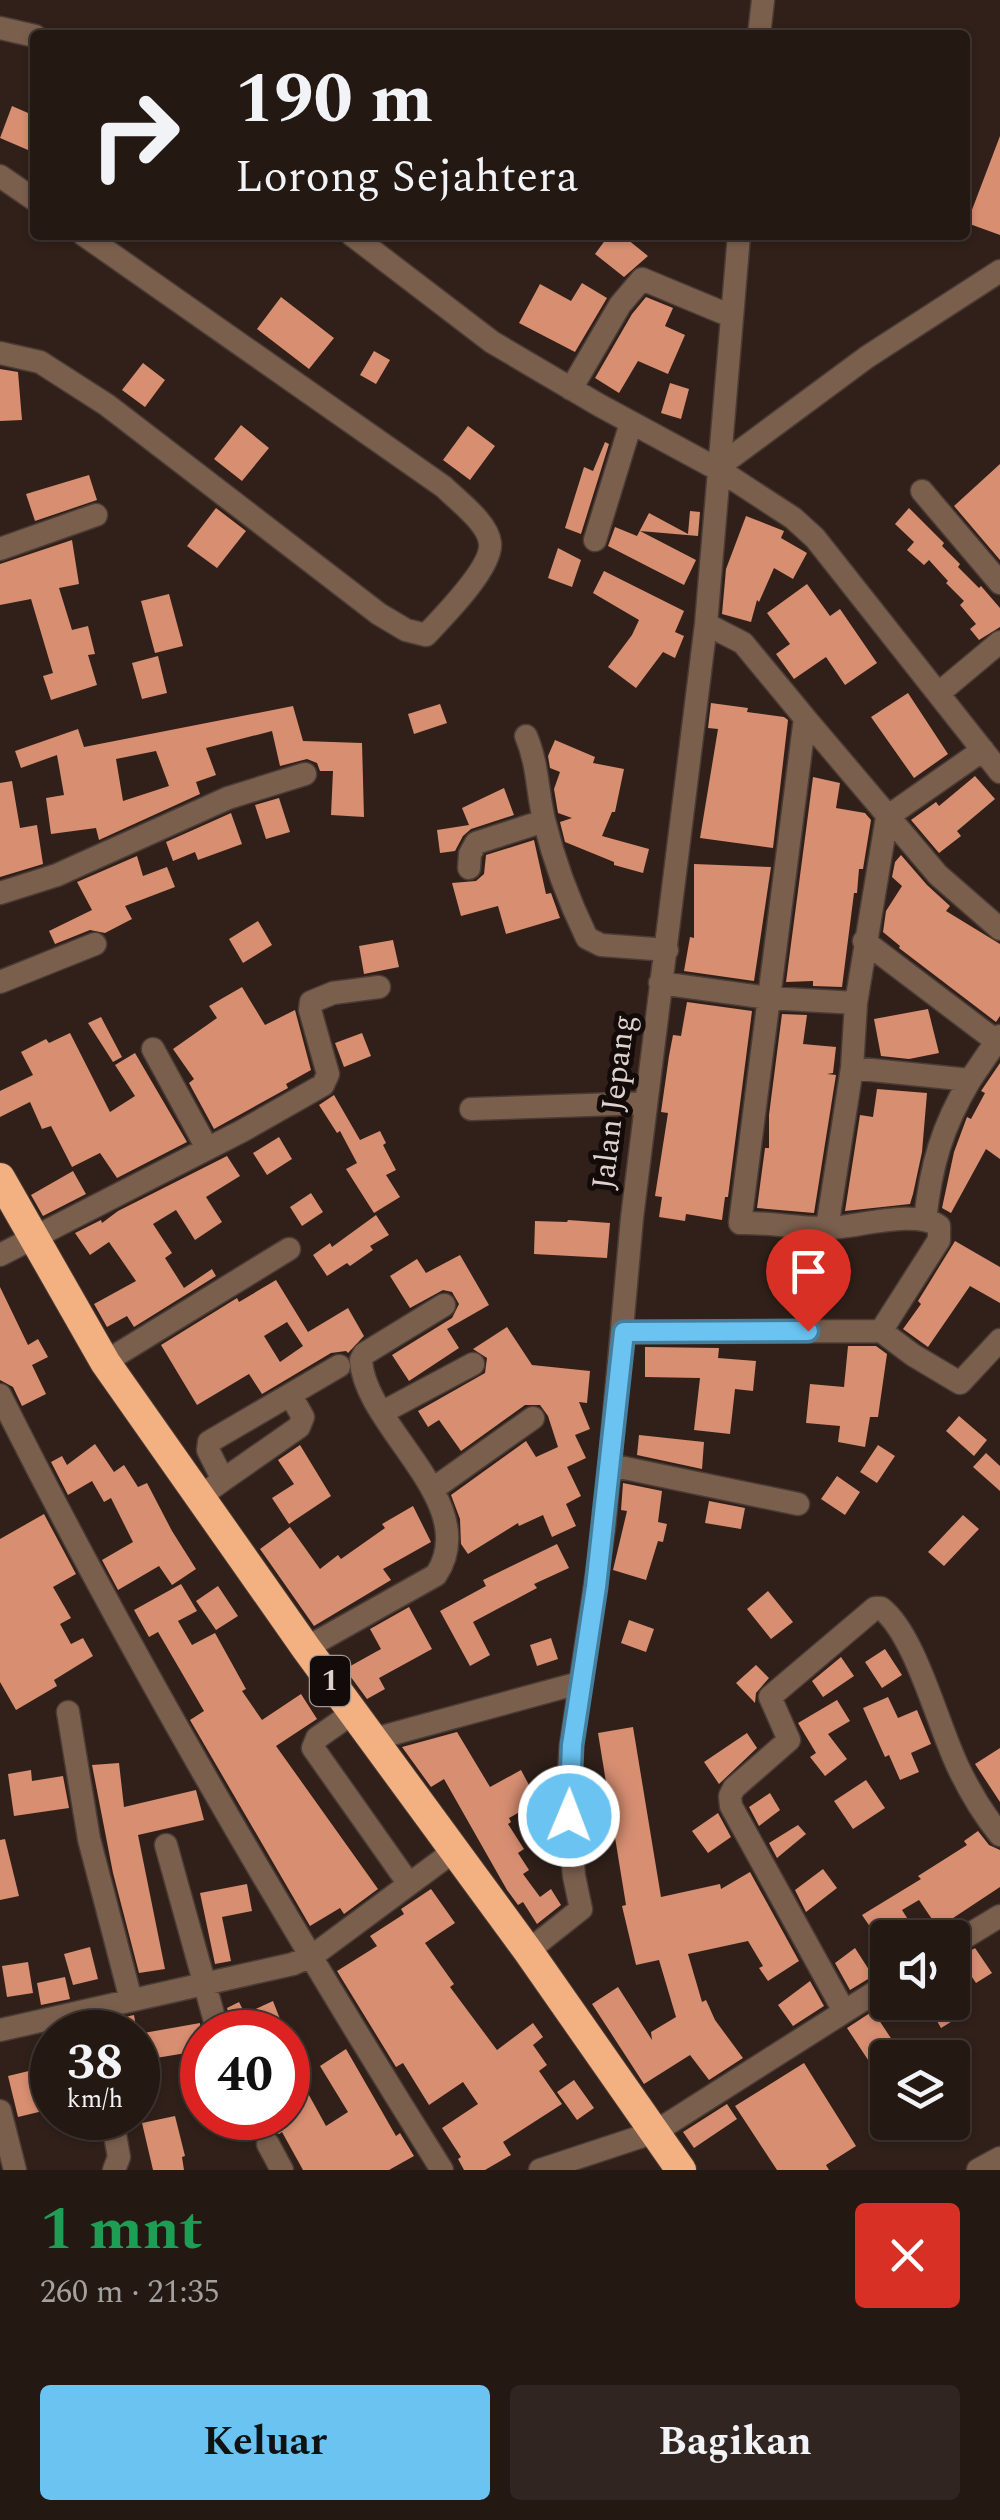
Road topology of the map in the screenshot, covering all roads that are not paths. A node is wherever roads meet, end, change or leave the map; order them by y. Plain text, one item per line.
1 (763, 0) edge
2 (0, 28) edge
3 (760, 30) edge
4 (30, 35) edge
5 (0, 176) edge
6 (30, 197) edge
7 (91, 240) edge
8 (359, 240) edge
9 (739, 240) edge
10 (1000, 271) edge
11 (731, 316) junction
12 (0, 353) edge
13 (572, 389) junction
14 (631, 423) junction
15 (721, 468) junction
16 (922, 490) dead end
17 (96, 515) dead end
18 (595, 540) dead end
19 (0, 549) edge
20 (1000, 583) edge
21 (706, 624) junction
22 (1000, 642) edge
23 (939, 693) junction
24 (805, 718) junction
25 (526, 736) dead end
26 (983, 750) junction
27 (1000, 772) edge
28 (305, 774) dead end
29 (887, 817) junction
30 (544, 821) junction
31 (469, 868) dead end
32 (0, 894) edge
33 (1000, 928) edge
34 (864, 942) junction
35 (95, 944) dead end
36 (667, 950) junction
37 (0, 982) edge
38 (660, 983) junction
39 (378, 987) dead end
40 (768, 998) junction
41 (856, 1003) junction
42 (153, 1049) dead end
43 (996, 1051) edge
44 (852, 1068) junction
45 (970, 1080) junction
46 (646, 1103) junction
47 (471, 1110) dead end
48 (208, 1148) junction
49 (0, 1178) edge
50 (925, 1220) junction
51 (827, 1228) junction
52 (34, 1239) junction
53 (288, 1249) dead end
54 (0, 1255) edge
55 (444, 1305) dead end
56 (881, 1331) junction
57 (624, 1332) junction
58 (1000, 1340) edge
59 (105, 1362) junction
60 (472, 1364) dead end
61 (339, 1366) dead end
62 (0, 1394) edge
63 (291, 1396) junction
64 (383, 1412) junction
65 (533, 1418) dead end
66 (610, 1466) junction
67 (212, 1488) junction
68 (433, 1489) junction
69 (798, 1504) dead end
70 (306, 1648) junction
71 (579, 1683) junction
72 (68, 1712) dead end
73 (354, 1712) junction
74 (374, 1739) junction
75 (1000, 1836) edge
76 (166, 1845) dead end
77 (454, 1851) junction
78 (409, 1884) junction
79 (1000, 1916) edge
80 (970, 1934) edge
81 (528, 1950) junction
82 (309, 1958) junction
83 (203, 1984) junction
84 (870, 1995) edge
85 (131, 2000) junction
86 (112, 2010) edge
87 (211, 2010) edge
88 (844, 2011) junction
89 (30, 2027) edge
90 (0, 2030) edge
91 (0, 2111) edge
92 (655, 2132) junction
93 (116, 2140) edge
94 (268, 2144) dead end
95 (1000, 2158) edge
96 (121, 2166) edge
97 (16, 2170) edge
98 (282, 2170) edge
99 (442, 2170) edge
100 (540, 2170) edge
101 (682, 2170) edge
102 (978, 2170) edge

1 - 3 street
2 - 4 street
5 - 6 street
7 - 12 street
8 - 13 street
9 - 11 street, Jalan Jepang
10 - 15 street
11 - 13 street
11 - 15 street, Jalan Jepang
13 - 14 street
14 - 15 street
14 - 18 street
15 - 21 street, Jalan Jepang
15 - 23 street
16 - 20 street
17 - 19 street
21 - 24 street
21 - 36 street, Jalan Jepang
22 - 23 street
23 - 26 street
24 - 29 street
24 - 40 street
25 - 30 street
26 - 27 street
26 - 29 street
28 - 32 street
29 - 33 street
29 - 34 street
30 - 31 street
30 - 36 street
34 - 41 street
34 - 43 street
35 - 37 street
36 - 38 street, Jalan Jepang
38 - 40 street
38 - 46 street, Jalan Jepang
39 - 48 street
40 - 41 street
40 - 51 street
41 - 44 street
42 - 48 street
43 - 45 street
44 - 45 street
44 - 51 street
45 - 50 street
46 - 47 street
46 - 57 street, Jalan Jepang
48 - 52 street
49 - 52 highway, 1
50 - 51 street
50 - 56 street
52 - 54 street
52 - 59 highway, 1
53 - 59 street
55 - 64 street
56 - 57 street
56 - 58 street
57 - 66 street, Jalan Jepang
59 - 67 highway, 1
60 - 64 street
61 - 63 street
62 - 82 street
63 - 67 street
63 - 67 street
64 - 68 street
65 - 68 street
66 - 69 street
66 - 71 street, Jalan Jepang
67 - 70 highway, 1
68 - 70 street
70 - 73 highway, 1
71 - 74 street
71 - 81 street, Jalan Jepang
72 - 85 street
73 - 74 highway, 1
73 - 78 street
74 - 77 highway, 1
75 - 88 street
76 - 83 street
77 - 78 street
77 - 81 highway, 1
78 - 82 street
79 - 80 street
81 - 92 highway, 1
82 - 83 street
82 - 99 street
83 - 85 street
83 - 87 street
84 - 88 street
85 - 86 street
88 - 92 street
89 - 90 street
91 - 97 street
92 - 100 street
92 - 101 highway, 1
93 - 96 street
94 - 98 street
95 - 102 street

